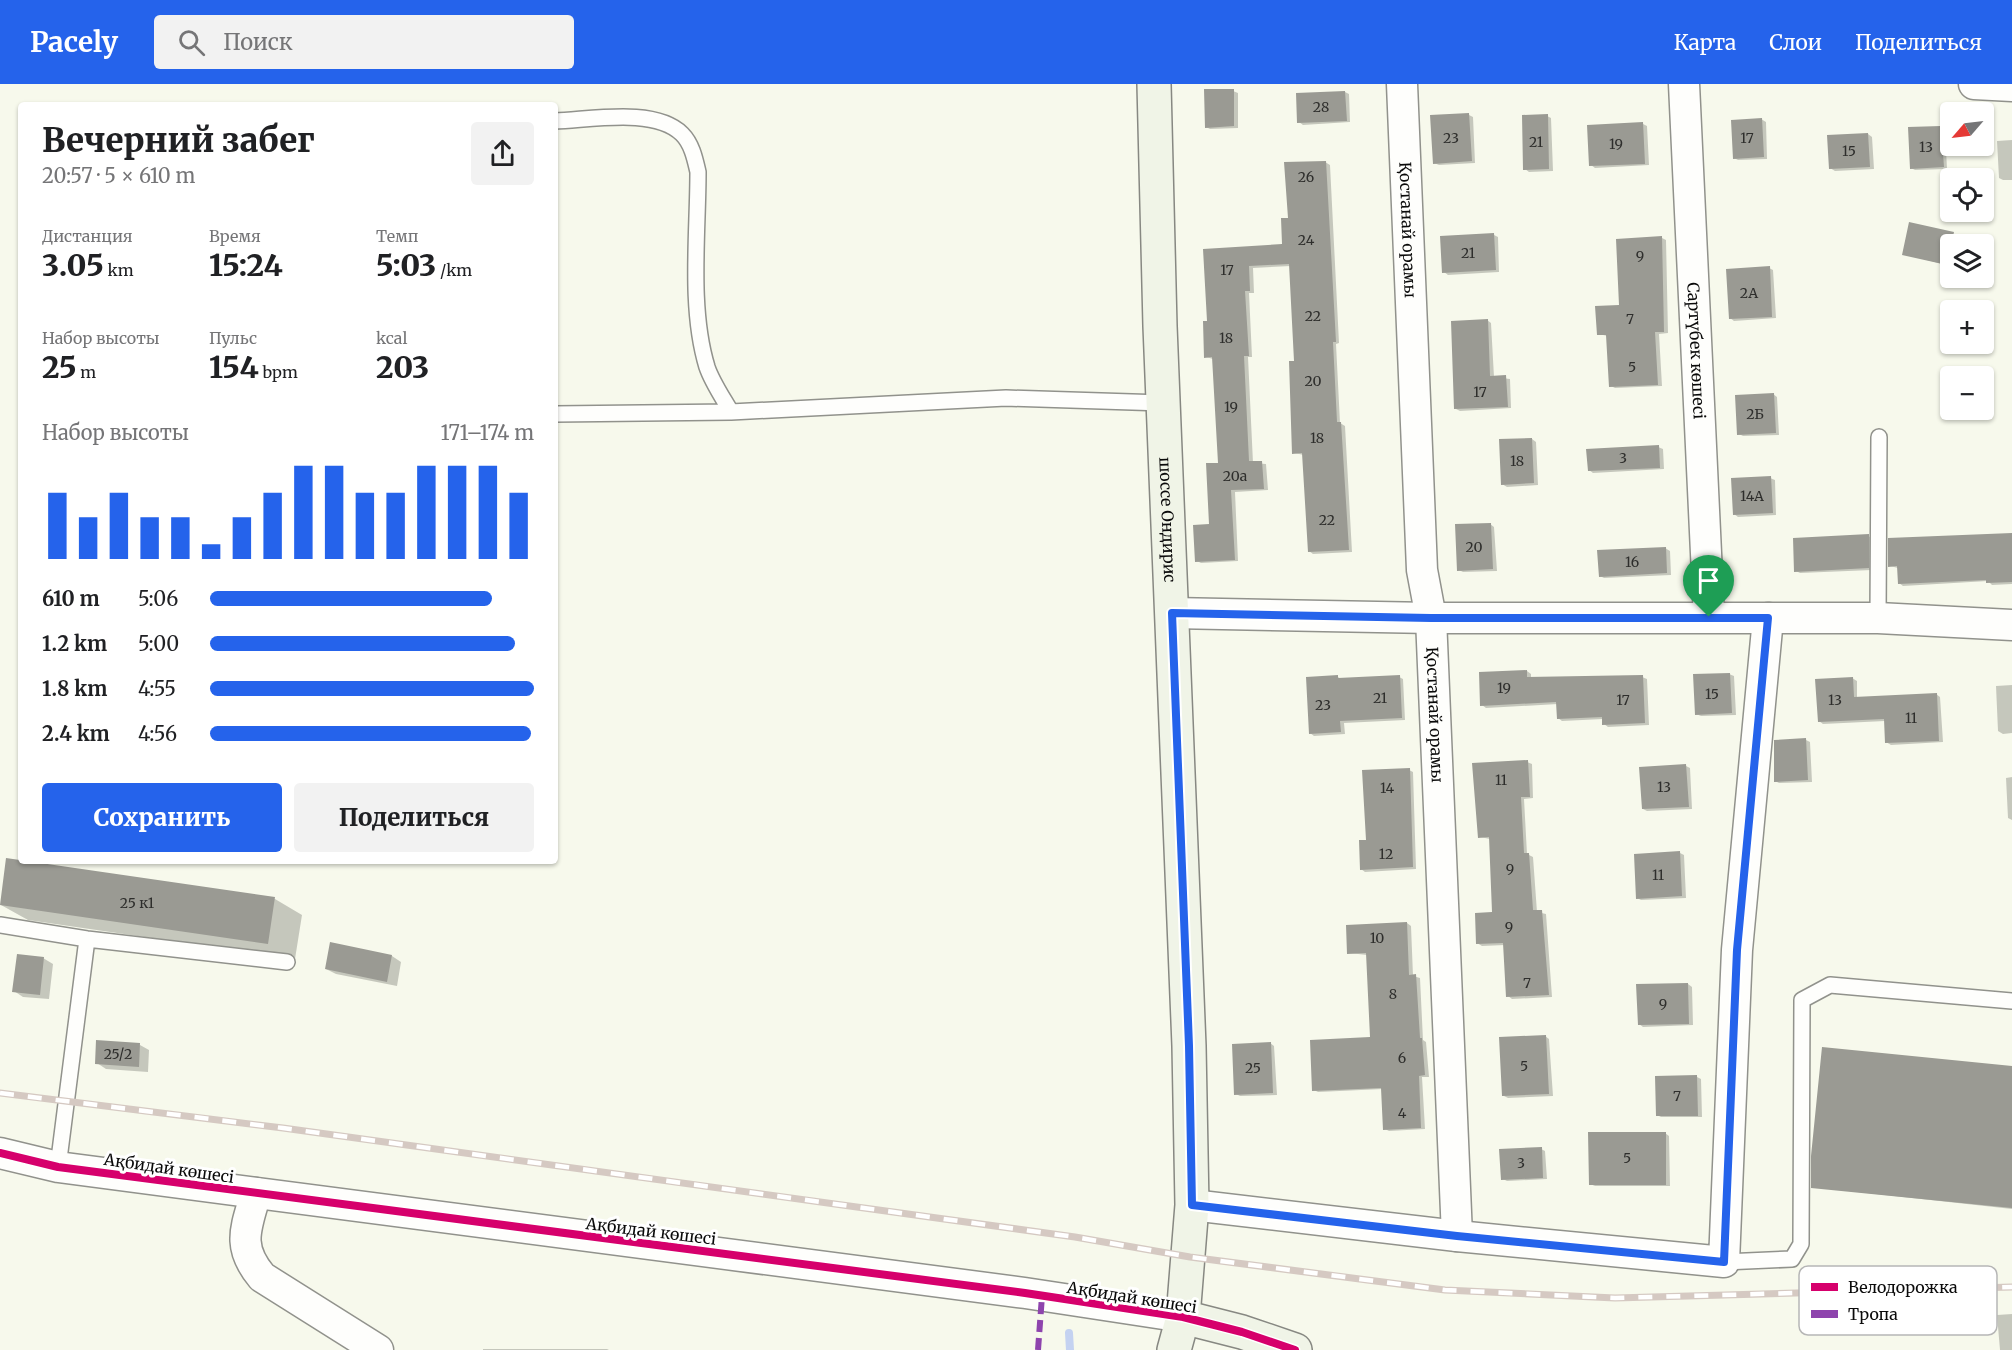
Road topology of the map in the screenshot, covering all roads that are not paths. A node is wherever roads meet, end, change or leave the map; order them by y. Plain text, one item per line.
1 (1154, 84) edge
2 (1402, 84) edge
3 (1684, 84) edge
4 (1974, 84) edge
5 (2012, 86) edge
6 (558, 122) edge
7 (1163, 404) junction
8 (731, 412) junction
9 (558, 414) edge
10 (1879, 437) dead end
11 (1172, 613) junction
12 (1709, 617) junction
13 (1431, 618) junction
14 (1768, 618) junction
15 (1878, 618) junction
16 (2012, 625) edge
17 (0, 925) edge
18 (87, 939) junction
19 (287, 962) dead end
20 (2012, 1001) edge
21 (0, 1153) edge
22 (58, 1167) junction
23 (256, 1193) junction
24 (1192, 1205) junction
25 (1457, 1236) junction
26 (1724, 1262) junction
27 (1183, 1317) junction
28 (378, 1350) edge
29 (1174, 1350) edge
30 (1294, 1350) edge

1 - 7 main road, шоссе Ондирис
2 - 13 street, Қостанай орамы
3 - 12 street, Сартүбек көшесі
4 - 5 street
6 - 8 lane
7 - 8 lane
7 - 11 main road, шоссе Ондирис
8 - 9 lane
10 - 15 lane
11 - 13 street
11 - 24 main road, шоссе Ондирис
12 - 13 street
12 - 14 street
13 - 25 street, Қостанай орамы
14 - 15 street
14 - 26 street
15 - 16 street
17 - 18 lane
18 - 19 lane
18 - 22 lane
20 - 26 lane
21 - 22 street, Ақбидай көшесі
22 - 23 street, Ақбидай көшесі
23 - 27 street, Ақбидай көшесі
23 - 28 street
24 - 25 street
24 - 27 main road, шоссе Ондирис
25 - 26 street
27 - 29 main road, шоссе Ондирис
27 - 30 main road, Ақбидай көшесі

